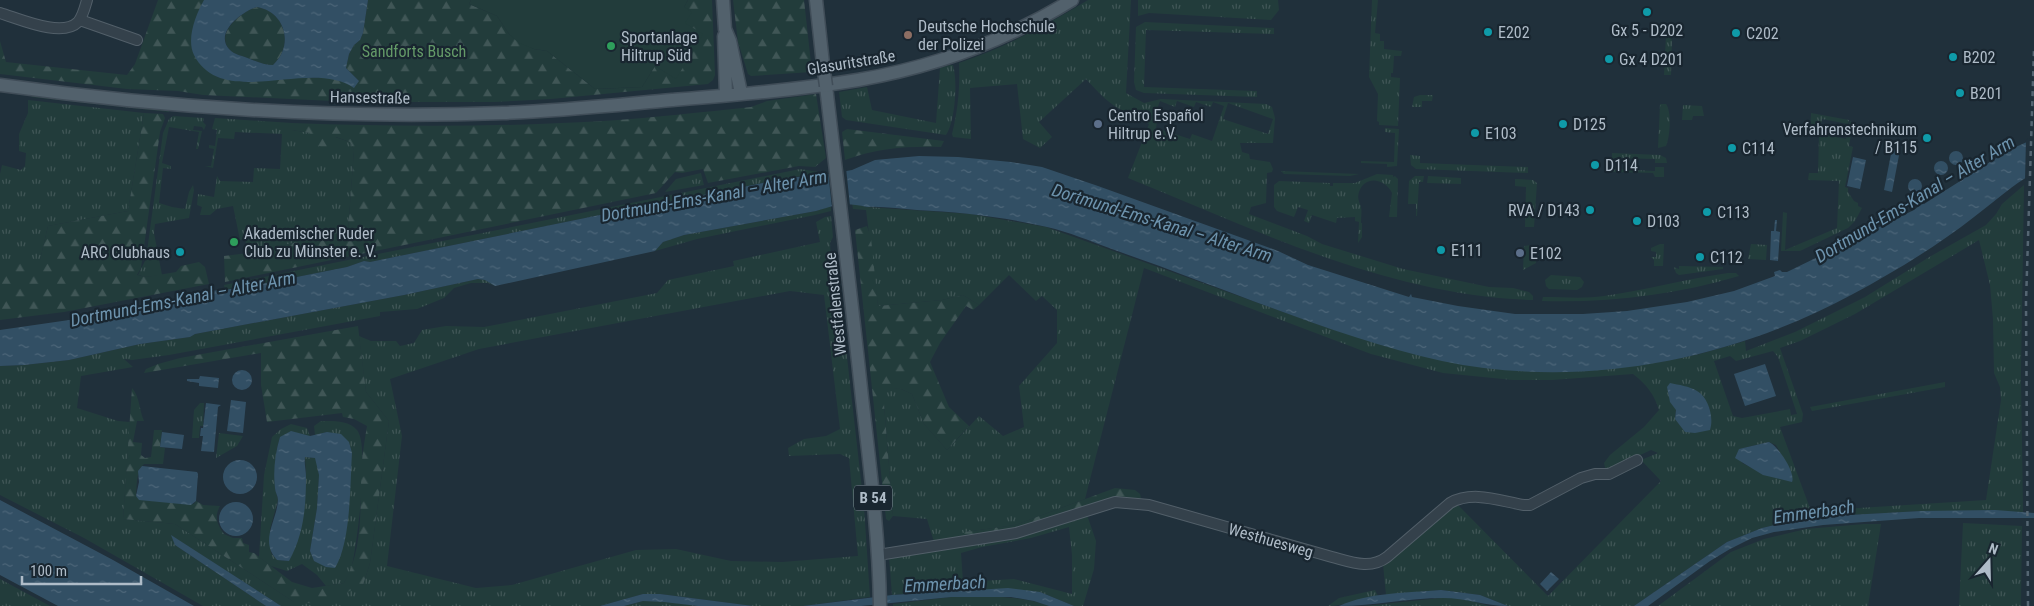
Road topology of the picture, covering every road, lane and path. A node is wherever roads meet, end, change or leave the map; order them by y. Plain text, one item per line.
1 (87, 0) edge
2 (723, 0) edge
3 (816, 0) edge
4 (1072, 0) edge
5 (0, 13) edge
6 (80, 20) junction
7 (725, 29) junction
8 (137, 40) dead end
9 (0, 85) edge
10 (741, 93) junction
11 (726, 95) junction
12 (1637, 460) dead end
13 (878, 554) junction
14 (880, 606) edge

1 - 6 street
2 - 7 main road
3 - 13 main road, Westfalenstraße / B 54, bridge
4 - 10 main road, Glasuritstraße
5 - 6 street
6 - 8 street
7 - 10 main road
7 - 11 main road
9 - 11 main road, Hansestraße
10 - 11 main road, Hansestraße
12 - 13 street, Westhuesweg
13 - 14 main road, Westfalenstraße / B 54

